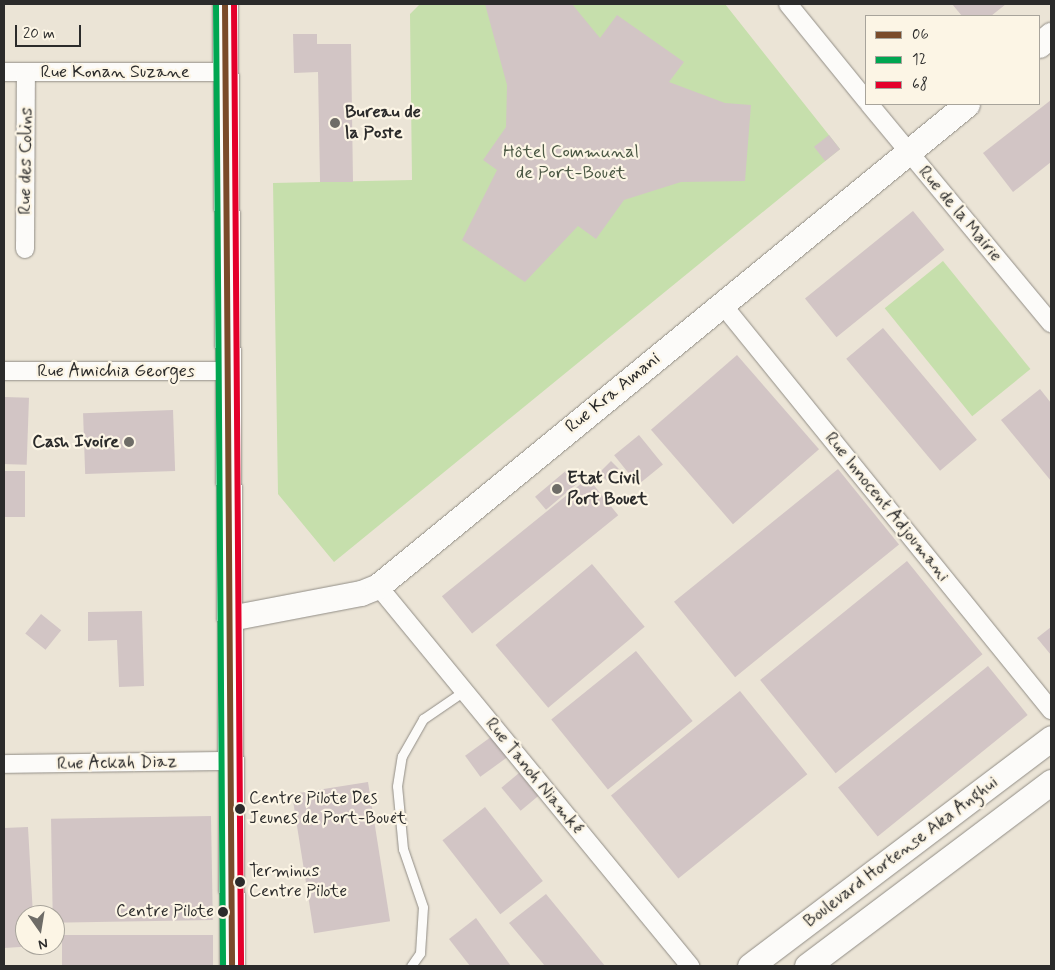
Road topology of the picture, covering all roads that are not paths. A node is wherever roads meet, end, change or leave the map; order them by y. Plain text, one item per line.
1 (225, 4) edge
2 (788, 4) edge
3 (1051, 34) edge
4 (1040, 44) edge
5 (4, 72) edge
6 (26, 72) junction
7 (226, 72) junction
8 (865, 99) edge
9 (870, 105) edge
10 (966, 105) edge
11 (908, 152) junction
12 (24, 249) dead end
13 (722, 304) junction
14 (1051, 323) edge
15 (4, 370) edge
16 (228, 371) junction
17 (378, 586) junction
18 (230, 618) junction
19 (464, 691) junction
20 (1051, 710) edge
21 (1051, 738) edge
22 (230, 762) junction
23 (4, 764) edge
24 (1051, 782) edge
25 (232, 966) edge
26 (411, 966) edge
27 (690, 966) edge
28 (750, 966) edge
29 (807, 966) edge

1 - 7 main road
2 - 8 street
3 - 4 main road
5 - 6 street, Rue Konan Suzane
6 - 7 street, Rue Konan Suzane
6 - 12 street, Rue des Colins
7 - 16 main road
9 - 11 street, Rue de la Mairie
10 - 11 main road, Rue Kra Amani
11 - 13 main road, Rue Kra Amani
11 - 14 street, Rue de la Mairie
13 - 17 main road, Rue Kra Amani
13 - 20 street, Rue Innocent Adjoumani
15 - 16 street, Rue Amichia Georges
16 - 18 main road
17 - 18 main road, Rue Kra Amani
17 - 19 street, Rue Tanoh Niamké
18 - 22 main road
19 - 26 lane
19 - 27 street, Rue Tanoh Niamké
21 - 28 main road, Boulevard Hortense Aka Anghui
22 - 23 street, Rue Ackah Diaz
22 - 25 main road
24 - 29 main road, Boulevard Hortense Aka Anghui

